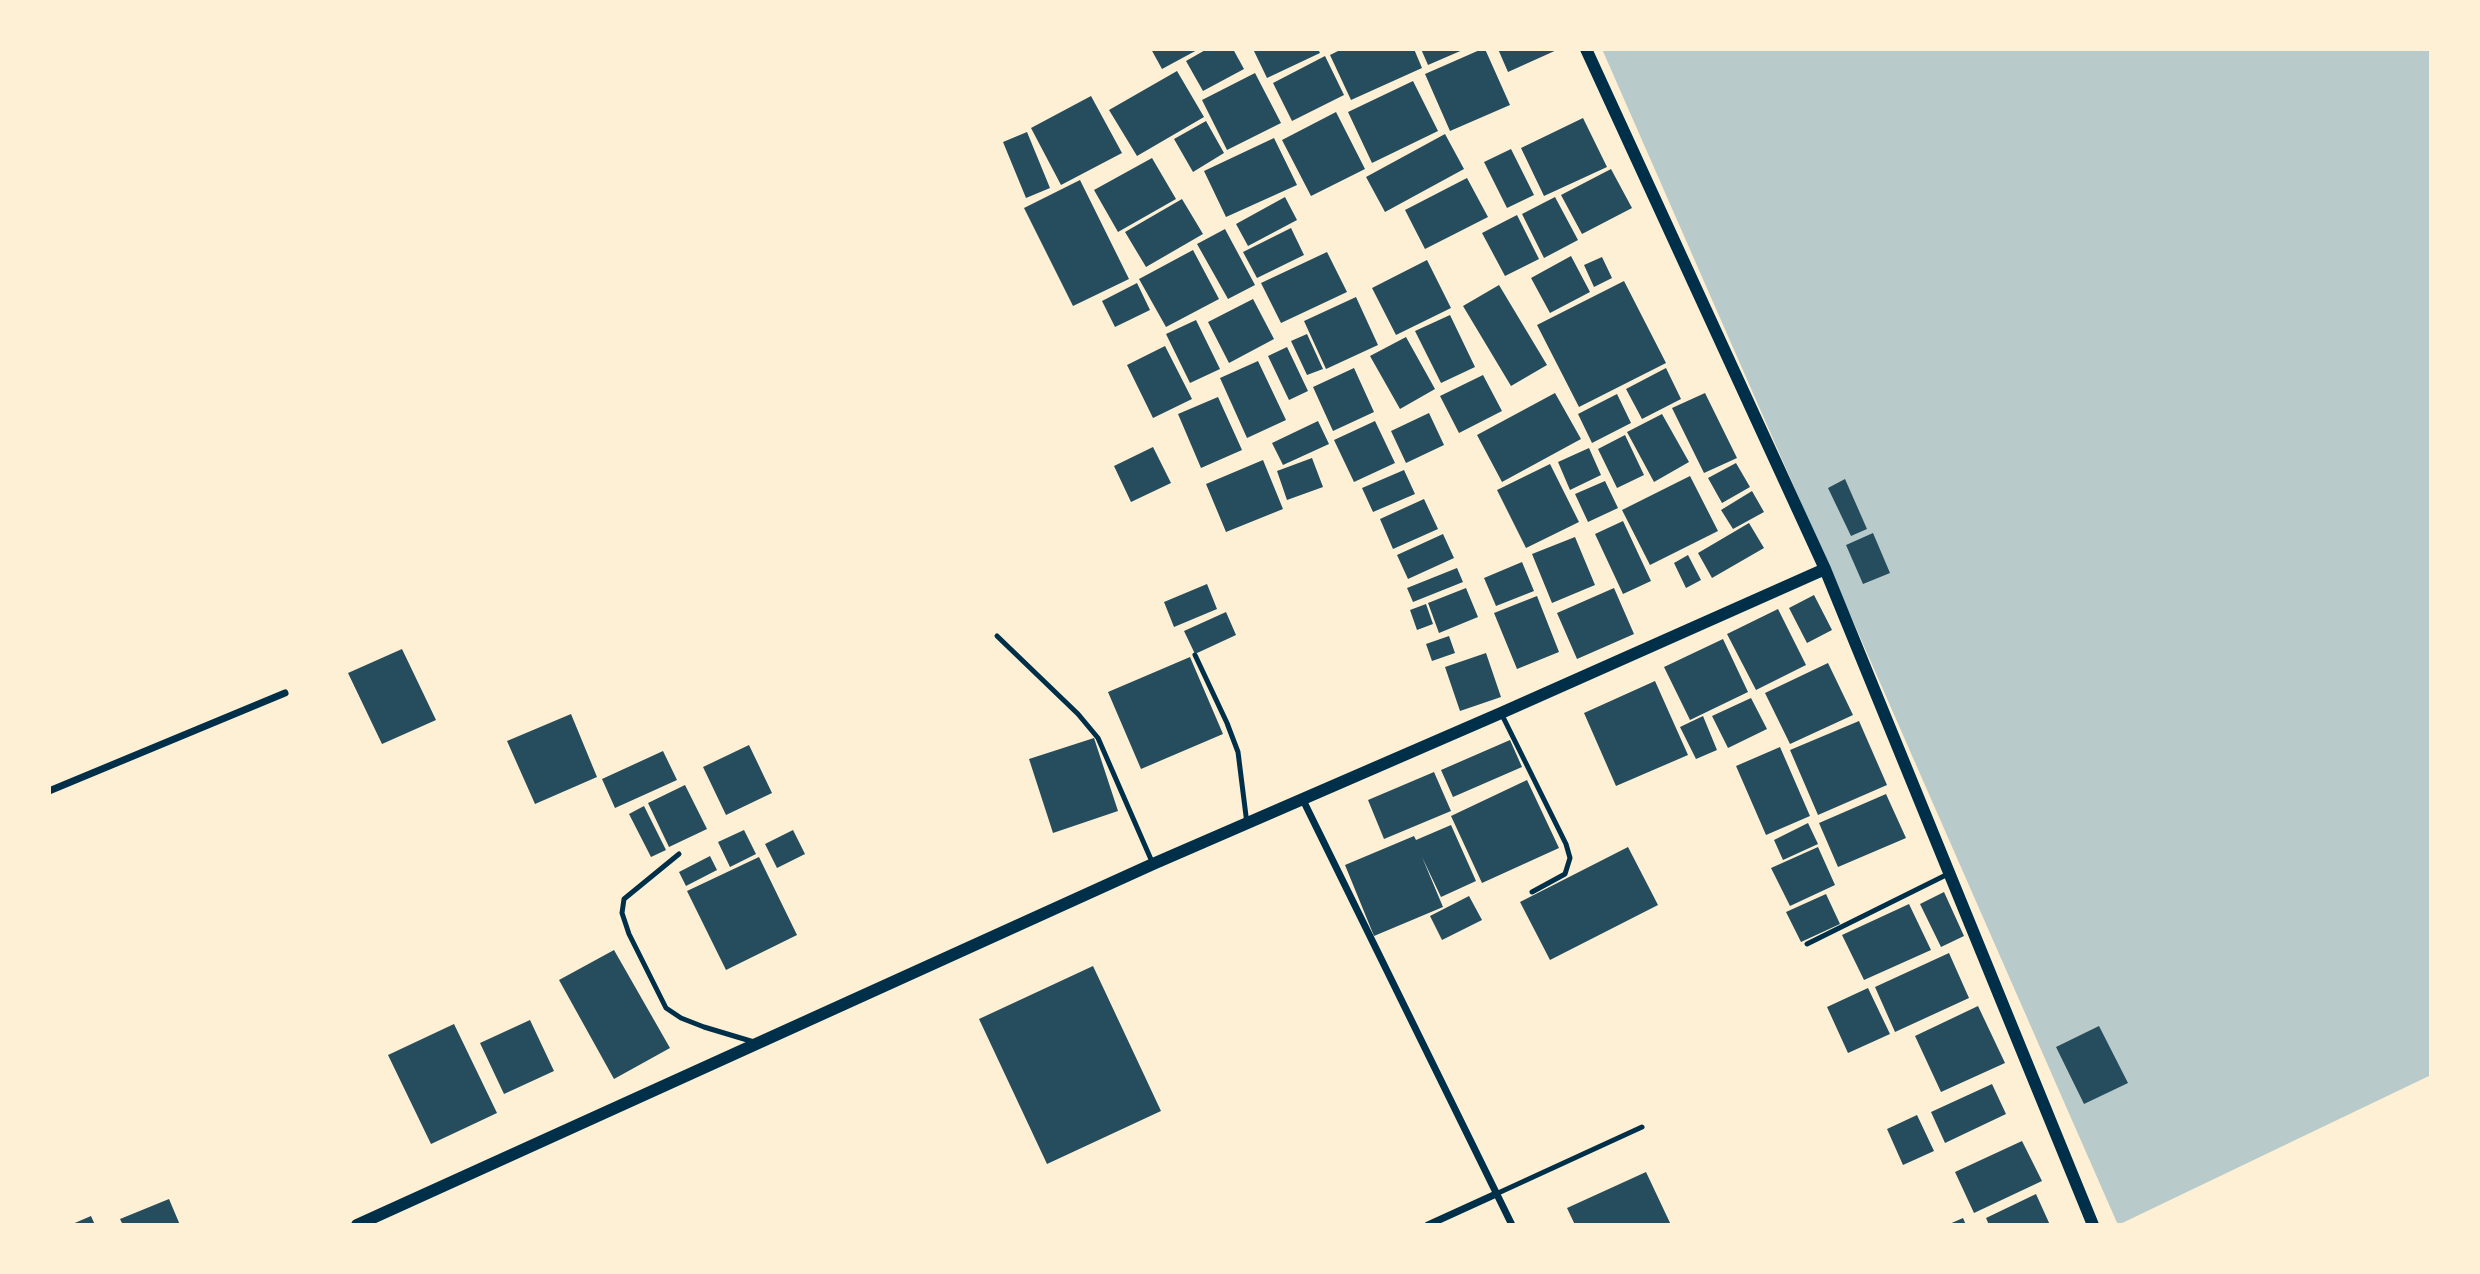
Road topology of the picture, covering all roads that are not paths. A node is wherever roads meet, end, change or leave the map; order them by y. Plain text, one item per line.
1 (1586, 49) edge
2 (1825, 569) junction
3 (997, 636) dead end
4 (1195, 656) dead end
5 (285, 693) dead end
6 (1501, 713) junction
7 (49, 791) edge
8 (1302, 797) junction
9 (1247, 824) junction
10 (679, 854) dead end
11 (1153, 864) junction
12 (1949, 873) junction
13 (1532, 892) dead end
14 (1807, 944) dead end
15 (757, 1042) junction
16 (1642, 1127) dead end
17 (1496, 1194) junction
18 (363, 1224) edge
19 (1429, 1225) edge
20 (1512, 1225) edge
21 (2093, 1225) edge

1 - 2 street
2 - 6 street
2 - 12 street
3 - 11 lane
4 - 9 lane
5 - 7 street
6 - 8 street
6 - 13 lane
8 - 9 street
8 - 17 street
9 - 11 street
10 - 15 lane
11 - 15 street
12 - 14 lane
12 - 21 street
15 - 18 street
16 - 17 lane
17 - 19 street
17 - 20 street

